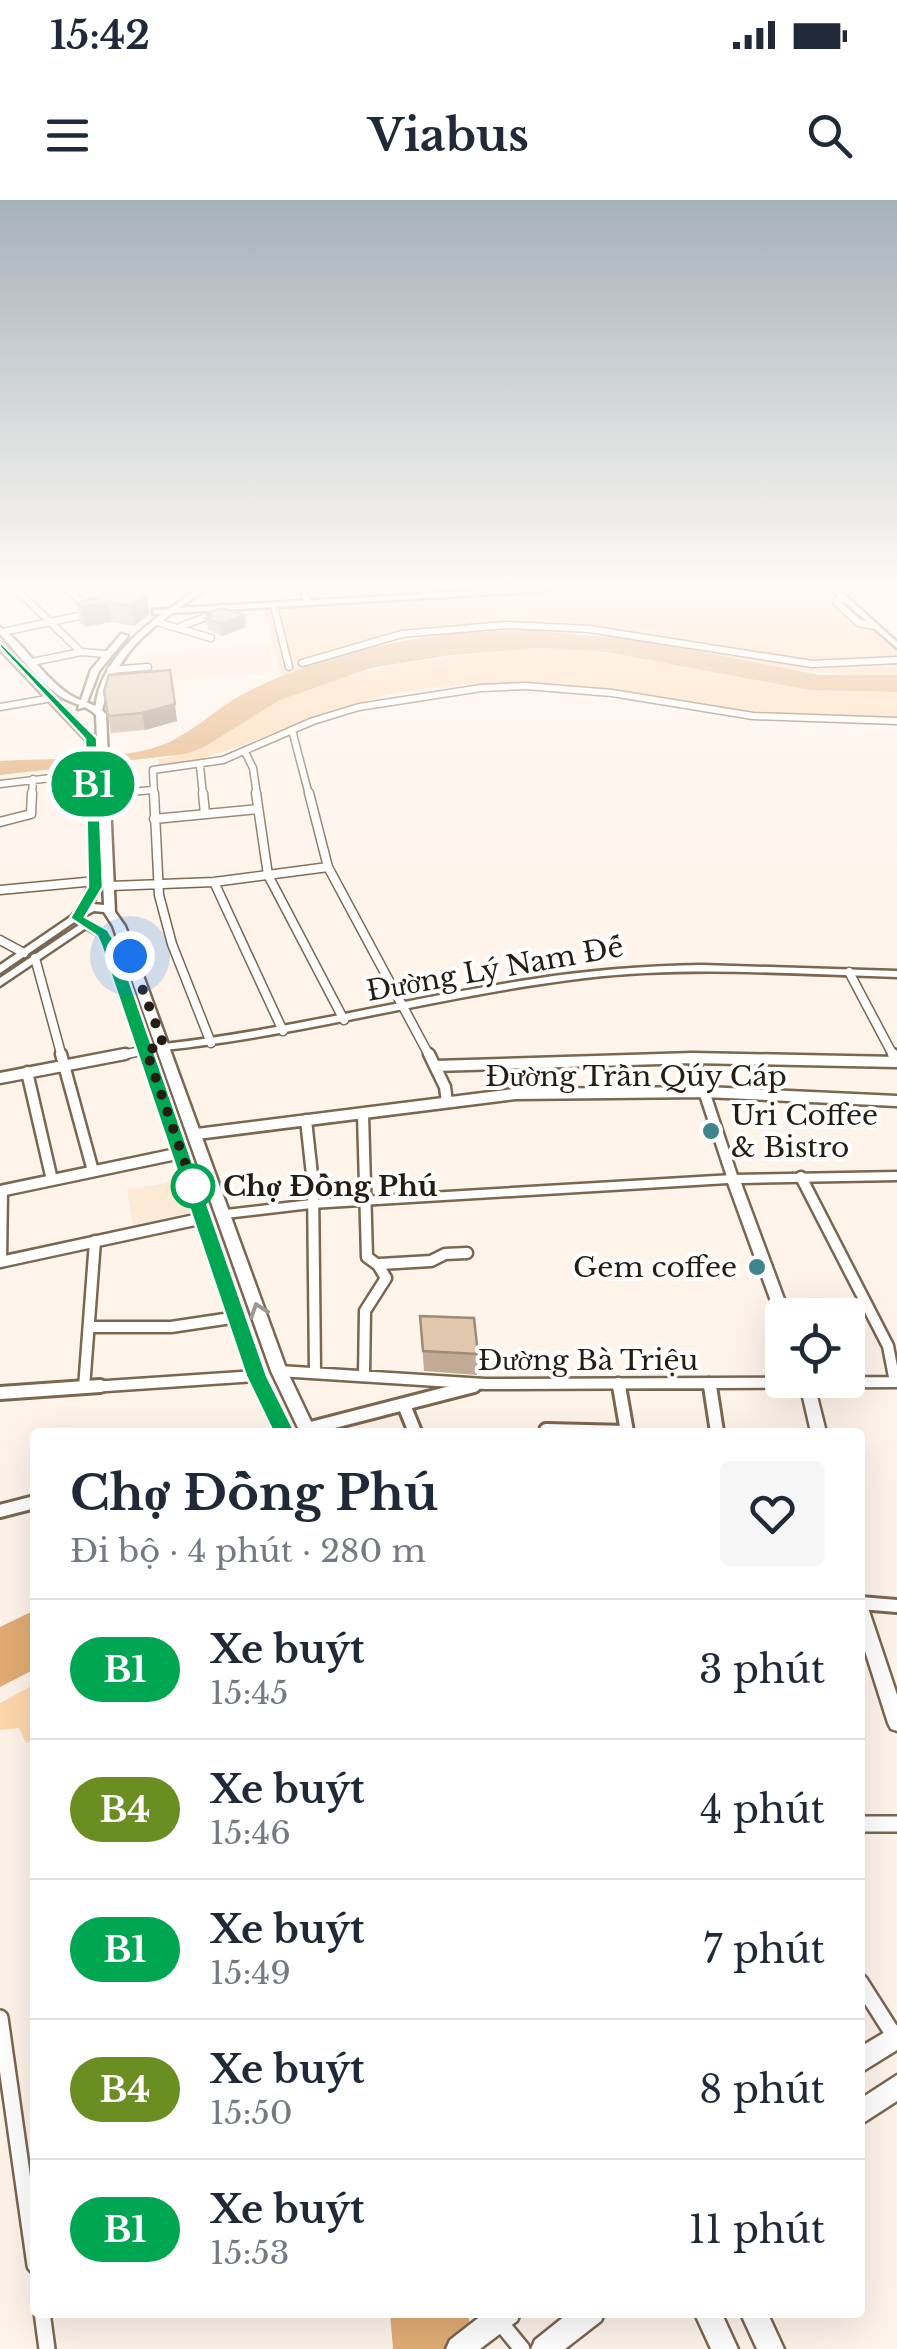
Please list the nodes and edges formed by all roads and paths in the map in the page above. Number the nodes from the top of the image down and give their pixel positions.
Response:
1 (43, 689) edge
2 (58, 689) edge
3 (85, 689) edge
4 (105, 689) edge
5 (485, 689) edge
6 (569, 689) edge
7 (52, 698) junction
8 (80, 707) junction
9 (0, 708) edge
10 (99, 714) junction
11 (74, 719) junction
12 (897, 721) edge
13 (292, 730) junction
14 (245, 752) junction
15 (98, 754) junction
16 (200, 766) junction
17 (97, 770) junction
18 (34, 779) junction
19 (0, 784) edge
20 (153, 790) junction
21 (107, 794) junction
22 (258, 809) junction
23 (205, 814) junction
24 (154, 819) junction
25 (0, 822) edge
26 (328, 867) junction
27 (268, 874) junction
28 (96, 881) junction
29 (214, 882) junction
30 (158, 884) junction
31 (111, 886) junction
32 (0, 890) edge
33 (111, 912) junction
34 (84, 918) junction
35 (0, 940) edge
36 (30, 956) junction
37 (0, 970) edge
38 (849, 972) junction
39 (897, 974) edge
40 (0, 983) edge
41 (406, 1008) junction
42 (344, 1020) junction
43 (283, 1031) junction
44 (210, 1043) junction
45 (164, 1046) junction
46 (146, 1050) junction
47 (693, 1058) junction
48 (897, 1062) edge
49 (66, 1064) junction
50 (435, 1066) junction
51 (27, 1072) junction
52 (0, 1077) edge
53 (705, 1092) junction
54 (897, 1101) edge
55 (447, 1102) junction
56 (362, 1114) junction
57 (306, 1120) junction
58 (196, 1134) junction
59 (181, 1153) junction
60 (93, 1171) junction
61 (897, 1176) edge
62 (801, 1178) junction
63 (734, 1179) junction
64 (52, 1180) junction
65 (1, 1191) edge
66 (365, 1200) junction
67 (311, 1204) junction
68 (226, 1214) junction
69 (204, 1218) junction
70 (95, 1242) junction
71 (468, 1253) dead end
72 (1, 1262) edge
73 (380, 1264) junction
74 (777, 1298) edge
75 (238, 1317) junction
76 (91, 1327) junction
77 (279, 1371) junction
78 (315, 1372) junction
79 (256, 1376) junction
80 (364, 1376) junction
81 (765, 1382) edge
82 (865, 1382) edge
83 (896, 1382) edge
84 (618, 1383) junction
85 (709, 1383) junction
86 (485, 1384) junction
87 (84, 1388) junction
88 (0, 1393) edge
89 (811, 1398) edge
90 (404, 1405) junction
91 (282, 1428) edge
92 (301, 1428) edge
93 (318, 1428) edge
94 (414, 1428) edge
95 (626, 1428) edge
96 (716, 1428) edge
97 (818, 1428) edge
98 (30, 1503) edge
99 (0, 1511) edge
100 (865, 1606) edge
101 (897, 1606) edge
102 (865, 1622) edge
103 (897, 1723) edge
104 (865, 1824) edge
105 (897, 1824) edge
106 (865, 1990) edge
107 (0, 2018) edge
108 (896, 2037) edge
109 (865, 2058) edge
110 (897, 2087) edge
111 (6, 2110) edge
112 (865, 2110) edge
113 (30, 2237) edge
114 (43, 2318) edge
115 (584, 2318) edge
116 (710, 2318) edge
117 (756, 2318) edge
118 (496, 2322) edge
119 (47, 2349) edge
120 (458, 2349) edge
121 (522, 2349) edge
122 (544, 2349) edge
123 (725, 2349) edge
124 (771, 2349) edge

1 - 7 main road
2 - 8 main road
3 - 8 street
4 - 10 street
5 - 13 street
6 - 12 street
7 - 9 street
7 - 11 main road
8 - 10 main road
8 - 11 main road
10 - 11 main road
10 - 15 main road
11 - 15 main road
13 - 14 street
13 - 26 street
14 - 16 street
14 - 22 street
15 - 17 main road
16 - 20 street
16 - 23 street
17 - 18 street
17 - 21 main road
17 - 28 main road
18 - 19 street
18 - 25 street
20 - 21 street
20 - 24 street
21 - 31 main road
22 - 23 street
22 - 27 street
23 - 24 street
24 - 30 street
26 - 27 street
26 - 41 street
27 - 29 street
27 - 42 street
28 - 32 street
28 - 34 main road
29 - 30 street
29 - 43 street
30 - 31 street
30 - 44 street
31 - 33 main road
33 - 34 main road
33 - 45 main road
34 - 36 street
34 - 46 main road
35 - 36 street
36 - 37 street
36 - 40 street
36 - 49 street
38 - 39 street, Đường Lý Nam Đế
38 - 41 street, Đường Lý Nam Đế
38 - 48 street
41 - 42 street, Đường Lý Nam Đế
41 - 50 street
42 - 43 street, Đường Lý Nam Đế
43 - 44 street, Đường Lý Nam Đế
44 - 45 street, Đường Lý Nam Đế
45 - 46 main road
45 - 58 main road
46 - 49 street
46 - 59 main road
47 - 48 street
47 - 50 street
47 - 53 street
49 - 51 street
49 - 60 street
50 - 55 street
51 - 52 street
51 - 64 street
53 - 54 street, Đường Trần Qúy Cáp
53 - 55 street, Đường Trần Qúy Cáp
53 - 63 street
55 - 56 street, Đường Trần Qúy Cáp
56 - 57 street, Đường Trần Qúy Cáp
56 - 66 street
57 - 58 street, Đường Trần Qúy Cáp
57 - 67 street
58 - 68 main road
59 - 60 street
59 - 69 main road
60 - 64 street
61 - 62 street
62 - 63 street
62 - 83 street
63 - 66 street
63 - 74 street
64 - 65 street
65 - 72 street
66 - 67 street
66 - 73 street
67 - 68 street
67 - 78 street
68 - 69 main road
77 -> 68 main road
69 - 70 street
69 - 75 main road
70 - 72 street
70 - 76 street
71 - 73 street
73 - 80 street
75 - 76 street
75 - 79 main road
76 - 87 street
77 - 78 street, Đường Bà Triệu
77 - 92 main road
78 - 80 street, Đường Bà Triệu
79 - 87 street
79 - 91 main road
80 - 86 street, Đường Bà Triệu
81 - 85 street, Đường Bà Triệu
82 - 83 street, Đường Bà Triệu
84 - 85 street, Đường Bà Triệu
84 - 86 street, Đường Bà Triệu
84 - 95 street
85 - 96 street
86 - 90 street
87 - 88 street
89 - 97 street
90 - 93 street
90 - 94 street
98 - 99 street
100 - 101 street
102 - 103 street
104 - 105 street
106 - 108 street
107 - 111 street
108 - 109 main road
110 - 112 main road
111 - 113 street
114 - 119 street
115 - 122 main road
116 - 123 main road
117 - 124 main road
118 - 120 main road
118 - 121 street

